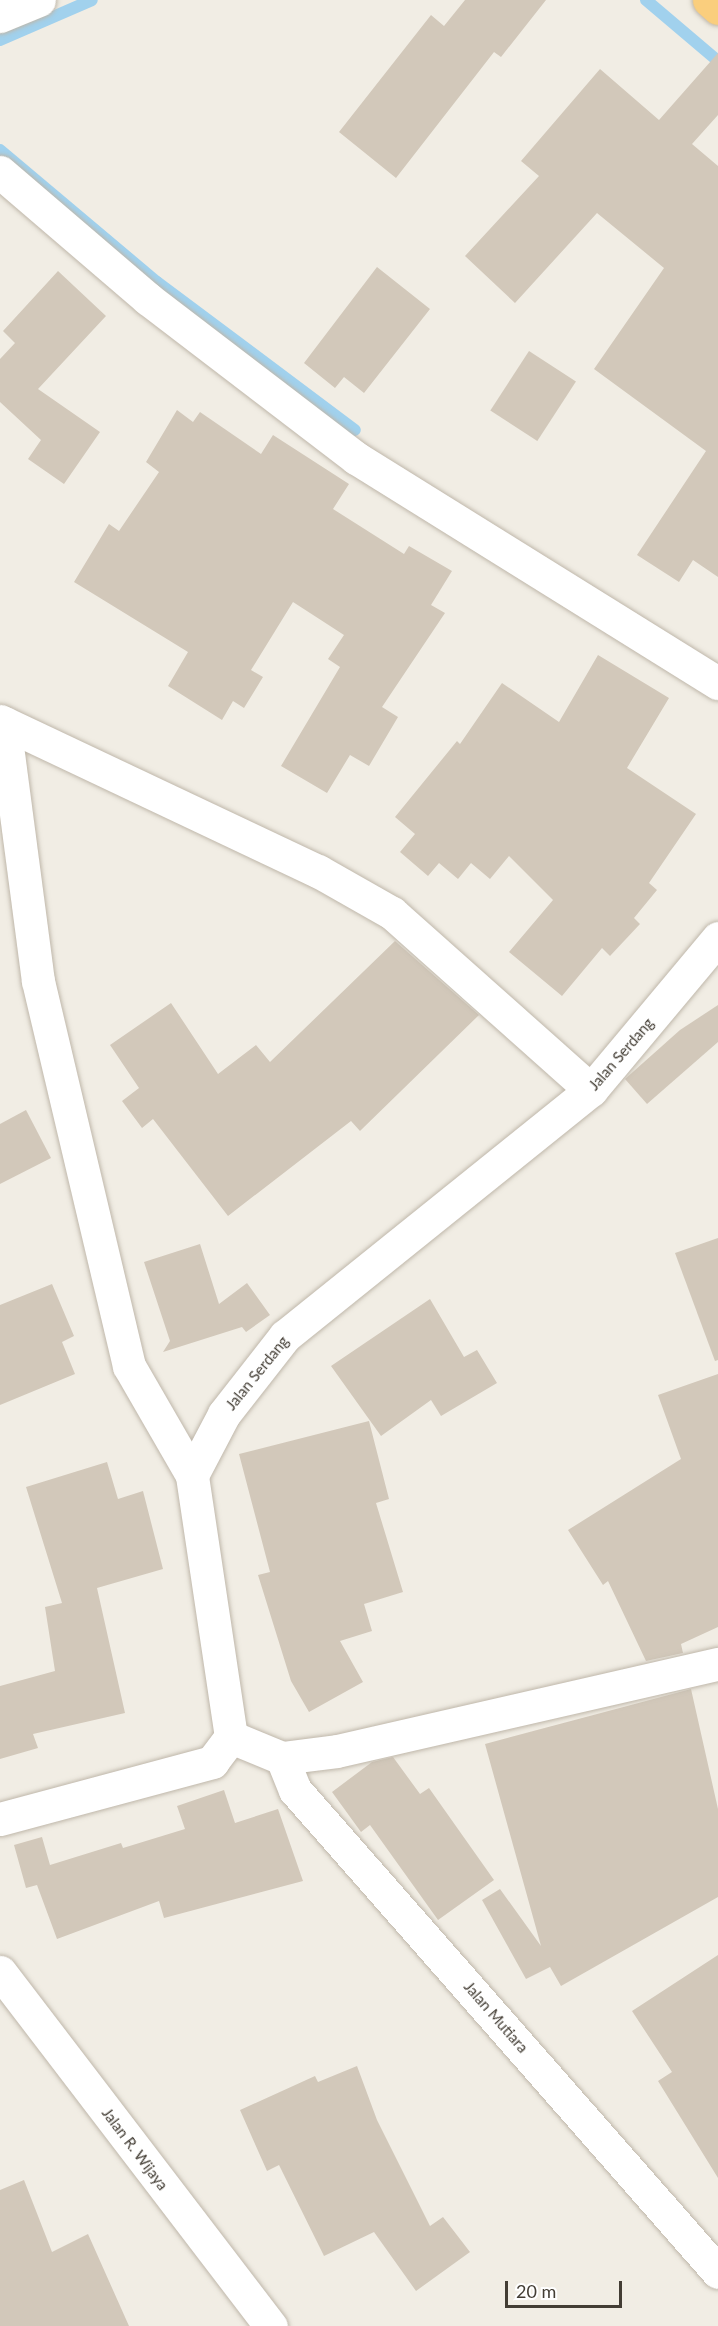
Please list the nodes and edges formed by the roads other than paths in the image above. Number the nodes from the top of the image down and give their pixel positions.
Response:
1 (39, 0) edge
2 (709, 0) edge
3 (718, 8) edge
4 (0, 16) edge
5 (0, 172) edge
6 (718, 683) edge
7 (2, 722) edge
8 (718, 938) edge
9 (591, 1090) junction
10 (192, 1475) junction
11 (718, 1664) edge
12 (231, 1737) junction
13 (282, 1758) junction
14 (0, 1819) edge
15 (0, 1972) edge
16 (714, 2261) edge
17 (271, 2326) edge

1 - 4 street
2 - 3 highway
5 - 6 street
7 - 9 street
7 - 10 street
8 - 9 street, Jalan Serdang
9 - 10 street, Jalan Serdang
10 - 12 street
11 - 13 street
12 - 13 street
12 - 14 street
13 - 16 street, Jalan Mutiara
15 - 17 street, Jalan R. Wijaya

